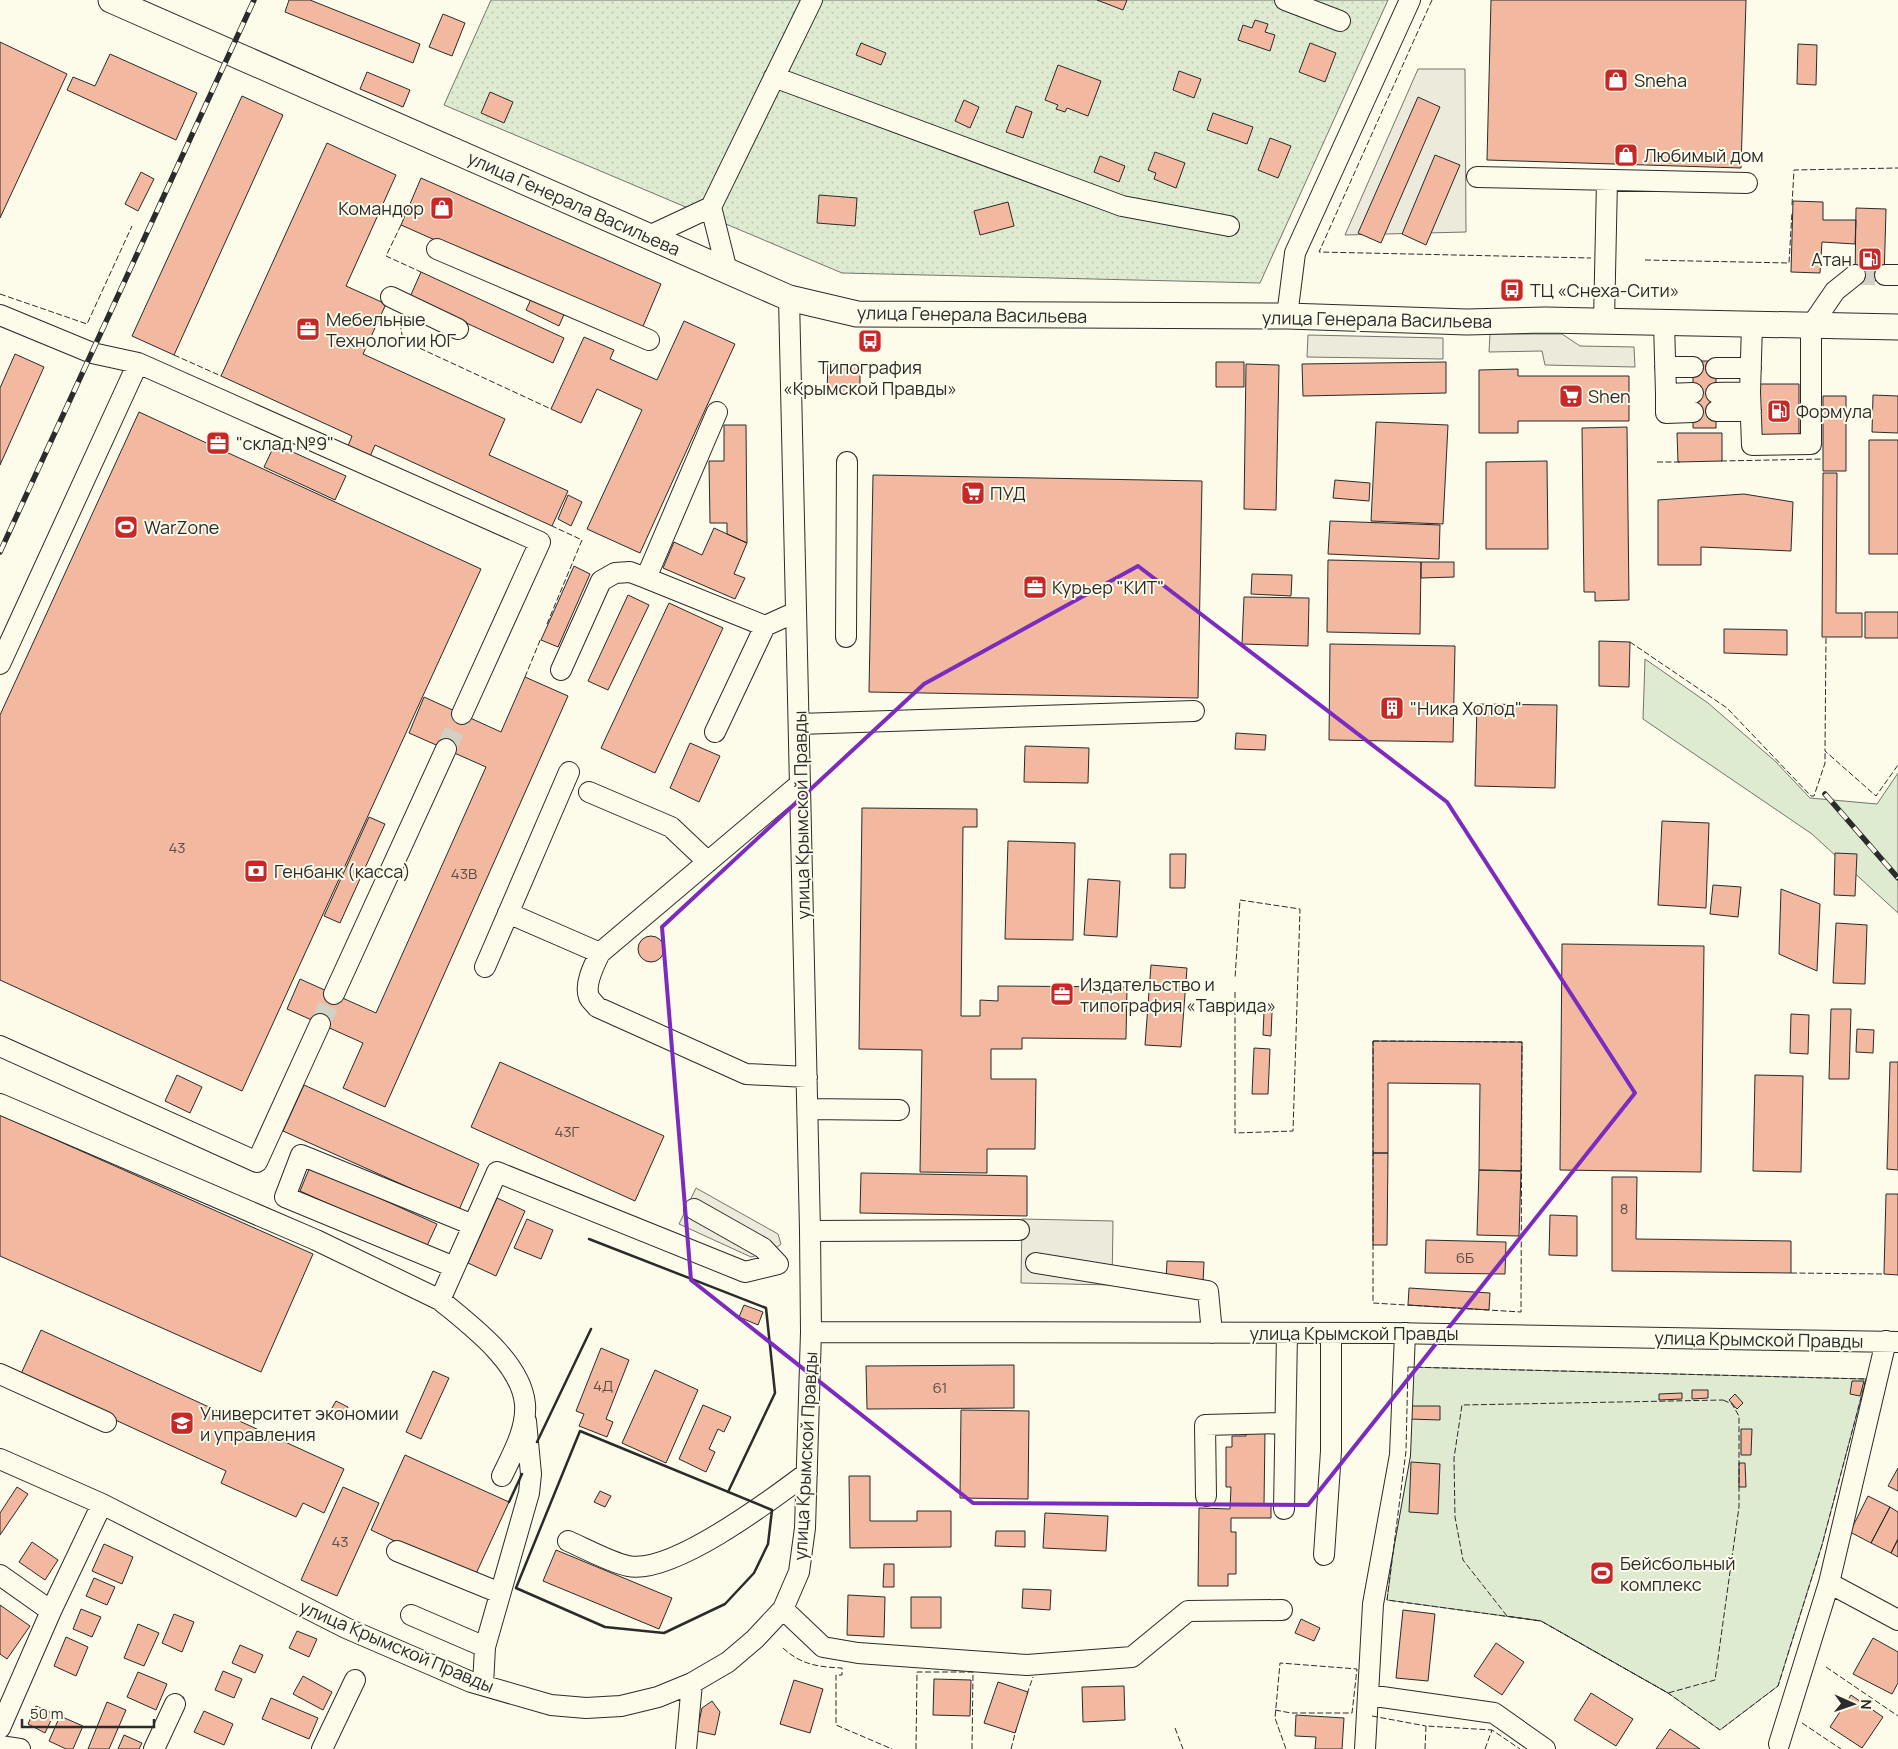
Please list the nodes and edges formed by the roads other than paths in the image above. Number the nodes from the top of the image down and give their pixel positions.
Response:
1 (111, 0) edge
2 (812, 0) edge
3 (1285, 0) edge
4 (1410, 0) edge
5 (1340, 21) dead end
6 (774, 77) junction
7 (1476, 177) dead end
8 (1606, 180) junction
9 (1747, 183) dead end
10 (711, 207) junction
11 (1229, 226) dead end
12 (648, 236) junction
13 (437, 249) dead end
14 (726, 267) dead end
15 (1855, 275) tunnel mouth
16 (391, 297) dead end
17 (789, 298) junction
18 (0, 315) edge
19 (1287, 316) junction
20 (1604, 322) junction
21 (1664, 324) junction
22 (1752, 325) junction
23 (1811, 326) junction
24 (1898, 327) edge
25 (458, 329) dead end
26 (649, 340) dead end
27 (138, 363) junction
28 (1665, 367) junction
29 (1693, 367) dead end
30 (1716, 368) dead end
31 (1751, 368) junction
32 (1716, 402) dead end
33 (1750, 402) junction
34 (1693, 403) dead end
35 (717, 412) dead end
36 (847, 462) dead end
37 (646, 578) junction
38 (796, 612) junction
39 (765, 626) junction
40 (846, 637) dead end
41 (0, 664) edge
42 (562, 670) dead end
43 (1194, 711) dead end
44 (462, 714) tunnel mouth
45 (799, 724) junction
46 (715, 732) dead end
47 (446, 749) tunnel mouth
48 (569, 772) dead end
49 (800, 784) junction
50 (589, 792) dead end
51 (708, 862) junction
52 (508, 913) junction
53 (600, 953) junction
54 (485, 967) dead end
55 (334, 994) tunnel mouth
56 (320, 1024) tunnel mouth
57 (0, 1046) edge
58 (807, 1076) junction
59 (0, 1104) edge
60 (808, 1109) junction
61 (899, 1110) dead end
62 (694, 1209) dead end
63 (473, 1225) junction
64 (1019, 1230) dead end
65 (810, 1231) junction
66 (1036, 1263) dead end
67 (778, 1264) junction
68 (454, 1268) junction
69 (811, 1271) junction
70 (440, 1300) junction
71 (811, 1332) junction
72 (1212, 1332) junction
73 (1287, 1333) junction
74 (1331, 1333) junction
75 (1405, 1333) junction
76 (1892, 1341) edge
77 (0, 1374) edge
78 (525, 1404) junction
79 (106, 1422) dead end
80 (1285, 1423) junction
81 (0, 1459) edge
82 (807, 1473) junction
83 (502, 1476) dead end
84 (1206, 1496) dead end
85 (102, 1504) junction
86 (1284, 1509) dead end
87 (568, 1541) dead end
88 (397, 1551) dead end
89 (1324, 1555) dead end
90 (0, 1576) edge
91 (1829, 1583) junction
92 (500, 1593) junction
93 (783, 1609) junction
94 (1282, 1610) dead end
95 (51, 1611) junction
96 (411, 1616) dead end
97 (1898, 1620) edge
98 (485, 1647) junction
99 (355, 1680) dead end
100 (692, 1683) junction
101 (483, 1685) junction
102 (1368, 1695) junction
103 (175, 1704) dead end
104 (0, 1728) edge
105 (1779, 1744) dead end
106 (683, 1745) edge
107 (0, 1746) edge
108 (20, 1749) edge
109 (154, 1749) edge
110 (322, 1749) edge
111 (1365, 1749) edge
112 (1545, 1749) edge

1 - 12 main road, улица Генерала Васильева
2 - 6 street
3 - 5 street
4 - 19 street
6 - 10 street
6 - 11 street
7 - 8 street
8 - 9 street
8 - 20 street
10 - 12 street
10 - 14 street
12 - 17 main road, улица Генерала Васильева
13 - 26 street
15 - 23 street
16 - 25 street
17 - 19 main road, улица Генерала Васильева
17 - 38 street, улица Крымской Правды
18 - 27 street
19 - 20 main road, улица Генерала Васильева
20 - 21 main road, улица Генерала Васильева
21 - 22 main road, улица Генерала Васильева
21 - 28 street
22 - 23 main road, улица Генерала Васильева
22 - 31 street
23 - 24 main road, улица Генерала Васильева
23 - 33 street
27 - 41 street
27 - 44 street
28 - 29 street
28 - 34 street
30 - 31 street
31 - 33 street
32 - 33 street
35 - 37 street
36 - 40 street
37 - 39 street
37 - 42 street
38 - 39 street
38 - 45 street, улица Крымской Правды
39 - 46 street
43 - 45 street
45 - 49 street, улица Крымской Правды
47 - 55 street
48 - 52 street
49 - 51 street
49 - 58 street, улица Крымской Правды
50 - 51 street
51 - 53 street
52 - 53 street
52 - 54 street
53 - 58 street
56 - 57 street
58 - 60 street, улица Крымской Правды
59 - 70 street
60 - 61 street
60 - 65 street, улица Крымской Правды
62 - 67 street
63 - 67 street
63 - 68 street
63 - 68 street
64 - 65 street
65 - 69 street, улица Крымской Правды
66 - 72 street
67 - 69 street
68 - 70 street
69 - 71 street, улица Крымской Правды
70 - 78 street
71 - 72 street, улица Крымской Правды
71 - 82 street, улица Крымской Правды
72 - 73 street, улица Крымской Правды
73 - 74 street, улица Крымской Правды
73 - 80 street
74 - 75 street, улица Крымской Правды
74 - 89 street
75 - 76 street, улица Крымской Правды
75 - 102 street
76 - 91 street
77 - 79 street
78 - 83 street
78 - 92 street
80 - 84 street
80 - 86 street
81 - 85 street, улица Крымской Правды
82 - 87 street
82 - 93 street, улица Крымской Правды
85 - 95 street
85 - 101 street, улица Крымской Правды
88 - 92 street
90 - 95 street
91 - 97 street
91 - 105 street
92 - 98 street
93 - 94 street
93 - 100 street, улица Крымской Правды
95 - 104 street
96 - 98 street
98 - 101 street
99 - 110 street
100 - 101 street, улица Крымской Правды
100 - 106 street
102 - 111 street
102 - 112 street
103 - 109 street
107 - 108 street

